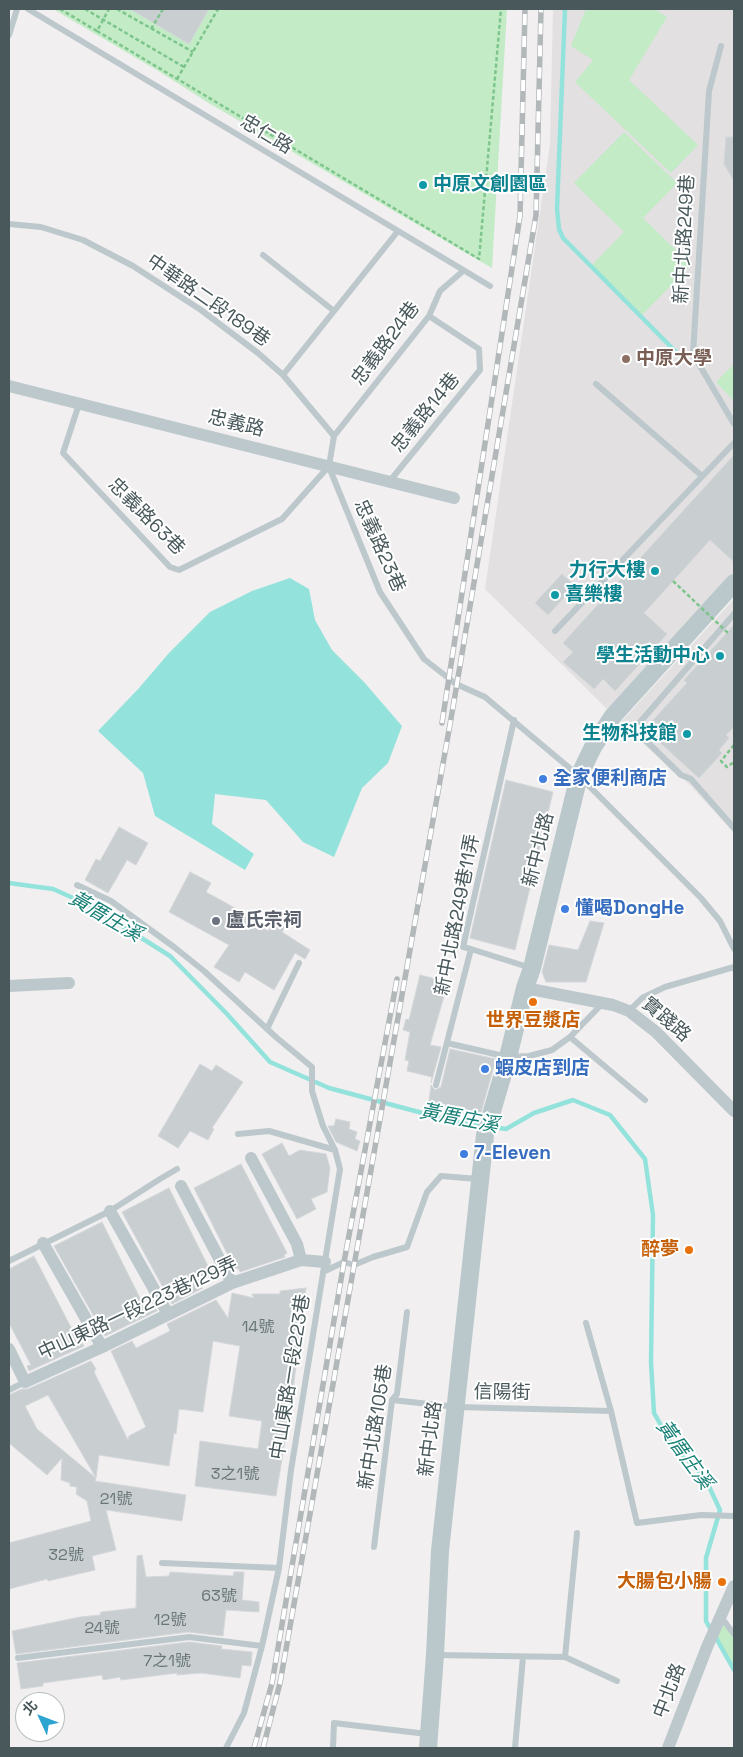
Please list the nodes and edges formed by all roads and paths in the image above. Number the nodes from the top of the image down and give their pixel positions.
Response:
1 (17, 9) edge
2 (28, 9) edge
3 (60, 9) edge
4 (85, 9) edge
5 (109, 9) edge
6 (117, 9) edge
7 (163, 9) edge
8 (218, 9) edge
9 (502, 9) edge
10 (102, 20) junction
11 (151, 29) junction
12 (97, 31) junction
13 (9, 35) edge
14 (721, 46) dead end
15 (193, 52) junction
16 (184, 67) junction
17 (177, 79) junction
18 (9, 224) edge
19 (398, 231) junction
20 (264, 255) dead end
21 (463, 271) junction
22 (490, 286) dead end
23 (334, 311) junction
24 (429, 316) junction
25 (283, 375) junction
26 (596, 384) dead end
27 (9, 386) edge
28 (79, 404) junction
29 (734, 424) edge
30 (334, 436) junction
31 (734, 443) edge
32 (329, 466) junction
33 (702, 476) junction
34 (390, 482) junction
35 (454, 498) dead end
36 (674, 581) dead end
37 (734, 583) edge
38 (734, 614) edge
39 (554, 631) dead end
40 (728, 632) dead end
41 (514, 720) junction
42 (734, 745) edge
43 (734, 762) edge
44 (579, 776) junction
45 (734, 828) edge
46 (77, 885) dead end
47 (734, 948) edge
48 (471, 949) junction
49 (299, 963) dead end
50 (734, 967) edge
51 (532, 968) junction
52 (69, 983) dead end
53 (9, 986) edge
54 (524, 988) junction
55 (603, 1003) junction
56 (629, 1011) junction
57 (267, 1029) junction
58 (570, 1037) junction
59 (447, 1043) junction
60 (508, 1058) junction
61 (436, 1085) dead end
62 (645, 1100) dead end
63 (734, 1111) edge
64 (238, 1134) dead end
65 (335, 1150) junction
66 (250, 1158) dead end
67 (178, 1169) dead end
68 (480, 1179) junction
69 (180, 1186) dead end
70 (110, 1211) junction
71 (43, 1243) junction
72 (301, 1260) junction
73 (9, 1261) edge
74 (324, 1267) junction
75 (232, 1282) junction
76 (407, 1312) dead end
77 (168, 1314) junction
78 (586, 1323) dead end
79 (102, 1347) junction
80 (9, 1349) edge
81 (25, 1382) junction
82 (9, 1390) edge
83 (392, 1400) junction
84 (457, 1407) junction
85 (611, 1411) junction
86 (734, 1516) edge
87 (577, 1533) dead end
88 (374, 1547) dead end
89 (162, 1563) dead end
90 (279, 1568) junction
91 (734, 1586) edge
92 (720, 1617) junction
93 (734, 1634) edge
94 (262, 1646) junction
95 (435, 1655) junction
96 (523, 1657) junction
97 (565, 1657) junction
98 (18, 1658) dead end
99 (617, 1681) dead end
100 (428, 1741) edge
101 (226, 1748) edge
102 (332, 1748) edge
103 (515, 1748) edge
104 (668, 1748) edge

1 - 13 lane
2 - 19 lane, 忠仁路
3 - 12 path
4 - 10 path
5 - 10 path
6 - 11 path
7 - 11 path
8 - 15 path
9 - 17 path
10 - 12 path
10 - 16 path
11 - 15 path
12 - 17 path
14 - 29 lane, 新中北路249巷
15 - 16 path
16 - 17 path
18 - 25 lane, 中華路二段189巷
19 - 21 lane, 忠仁路
19 - 23 lane
20 - 23 lane
21 - 22 lane, 忠仁路
21 - 24 lane, 忠義路24巷
23 - 25 lane
24 - 30 lane, 忠義路24巷
24 - 34 lane, 忠義路14巷
25 - 30 lane, 中華路二段189巷
26 - 33 lane
27 - 28 street, 忠義路
28 - 32 street, 忠義路
28 - 32 lane, 忠義路63巷
30 - 32 lane
31 - 33 lane
32 - 34 street, 忠義路
32 - 41 lane, 忠義路23巷
33 - 39 lane
34 - 35 street, 忠義路
36 - 40 path, bridge
37 - 44 street, 新中北路
38 - 45 lane
41 - 44 lane
41 - 48 lane, 新中北路249巷11弄
42 - 43 path
44 - 47 lane
44 - 51 street, 新中北路
46 - 57 lane, 中山東路一段223巷
48 - 51 lane
48 - 59 lane, 新中北路249巷11弄
49 - 57 lane
50 - 56 lane
51 - 54 street, 新中北路
52 - 53 street
54 - 55 street, 實踐路
54 - 60 street, 新中北路
55 - 56 street, 實踐路
55 - 58 lane
56 - 63 street, 實踐路
57 - 65 lane, 中山東路一段223巷
58 - 60 lane
58 - 62 lane
59 - 60 lane
59 - 61 lane, 新中北路249巷11弄
60 - 68 street, 新中北路
64 - 65 lane
65 - 74 lane, 中山東路一段223巷
66 - 72 street
67 - 70 lane
68 - 74 lane
68 - 84 street, 新中北路
69 - 75 street
70 - 71 lane
70 - 77 street
71 - 73 lane
71 - 79 street
72 - 74 street, 中山東路一段223巷129弄
72 - 75 street, 中山東路一段223巷129弄
74 - 90 lane, 中山東路一段223巷
75 - 77 street, 中山東路一段223巷129弄
76 - 83 lane, 新中北路105巷
77 - 79 street, 中山東路一段223巷129弄
78 - 85 lane
79 - 81 street, 中山東路一段223巷129弄
80 - 81 street
81 - 82 lane
83 - 84 lane, 信陽街
83 - 88 lane, 新中北路105巷
84 - 85 lane, 信陽街
84 - 95 street, 新中北路
85 - 86 lane
87 - 97 lane
89 - 90 lane
90 - 94 lane, 中山東路一段223巷
91 - 92 street
92 - 93 lane
92 - 104 street, 中北路
94 - 98 lane
94 - 101 lane, 中山東路一段223巷
95 - 96 lane
95 - 100 street, 新中北路
96 - 97 lane
96 - 103 lane
97 - 99 lane
100 - 102 lane

